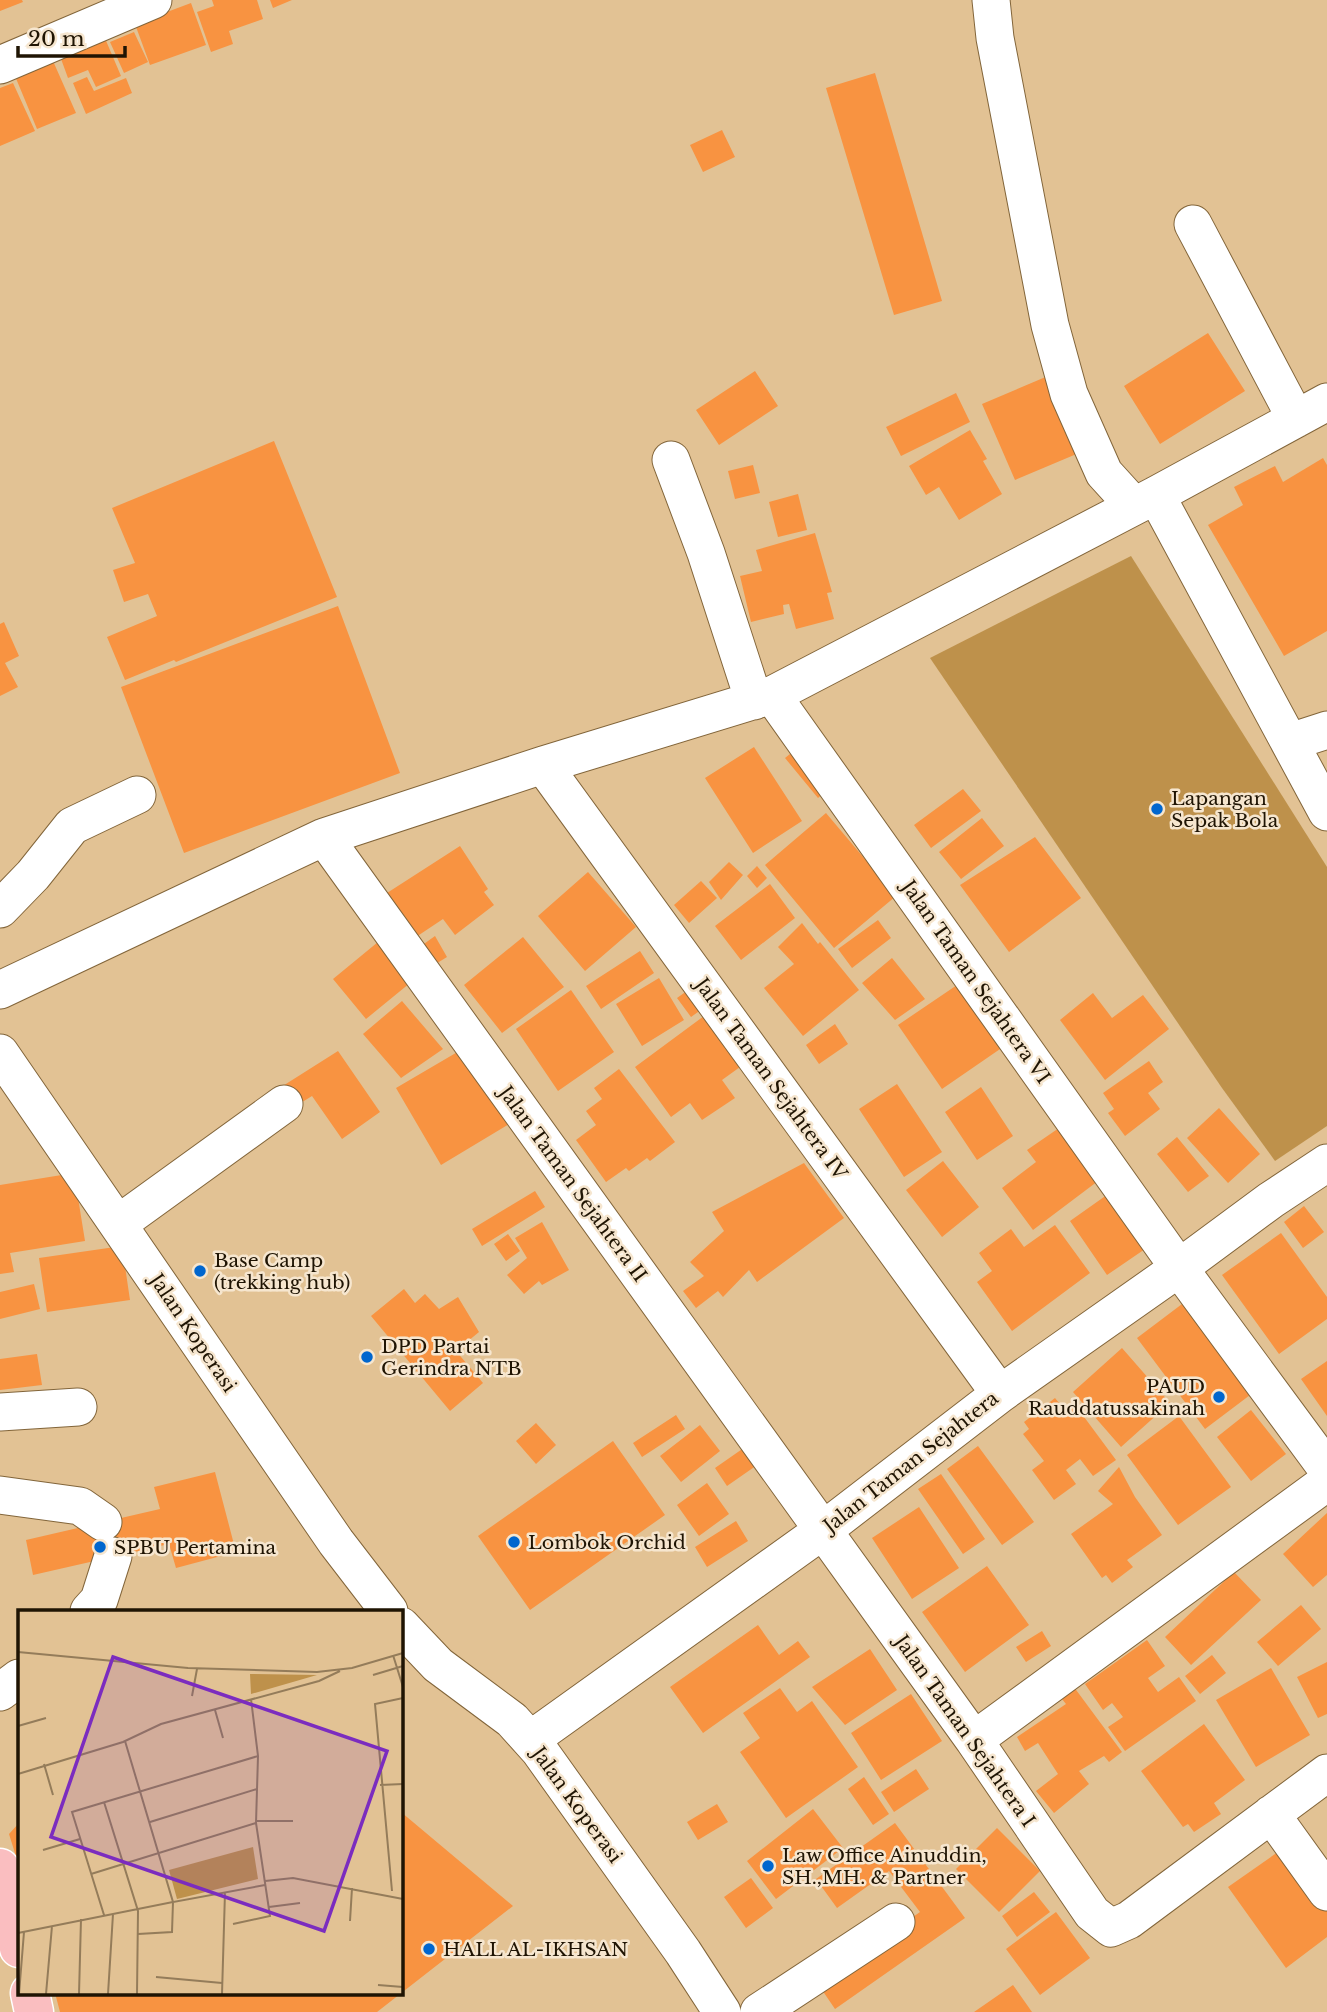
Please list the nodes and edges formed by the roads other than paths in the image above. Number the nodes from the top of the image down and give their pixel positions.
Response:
1 (153, 0) edge
2 (991, 0) edge
3 (0, 65) edge
4 (1194, 224) dead end
5 (1311, 411) edge
6 (671, 460) dead end
7 (1145, 501) junction
8 (763, 698) junction
9 (1327, 730) edge
10 (1290, 742) junction
11 (542, 765) junction
12 (137, 794) dead end
13 (1327, 812) edge
14 (324, 837) junction
15 (0, 909) edge
16 (0, 990) edge
17 (0, 1053) edge
18 (284, 1104) dead end
19 (1327, 1163) edge
20 (118, 1224) junction
21 (1179, 1268) junction
22 (1000, 1394) junction
23 (78, 1407) dead end
24 (0, 1412) edge
25 (1327, 1469) edge
26 (1327, 1482) edge
27 (0, 1495) edge
28 (103, 1522) dead end
29 (822, 1531) junction
30 (113, 1556) dead end
31 (90, 1610) edge
32 (388, 1610) edge
33 (402, 1627) edge
34 (18, 1679) edge
35 (0, 1692) edge
36 (530, 1740) junction
37 (974, 1740) junction
38 (1327, 1773) edge
39 (1271, 1814) junction
40 (0, 1868) edge
41 (1327, 1892) edge
42 (897, 1922) dead end
43 (18, 1941) edge
44 (30, 1994) edge
45 (34, 2012) edge
46 (722, 2012) edge
47 (759, 2012) edge

1 - 3 street
2 - 7 street
4 - 5 street
5 - 7 street
6 - 8 street, Jalan Taman Sejahtera VI
7 - 8 street
7 - 10 street
8 - 11 street
8 - 21 street, Jalan Taman Sejahtera VI
9 - 10 street
10 - 13 street
11 - 14 street
11 - 22 street, Jalan Taman Sejahtera IV
12 - 15 street
14 - 16 street
14 - 29 street, Jalan Taman Sejahtera II
17 - 20 street, Jalan Koperasi
18 - 20 street
19 - 21 street, Jalan Taman Sejahtera
20 - 32 street, Jalan Koperasi
21 - 22 street, Jalan Taman Sejahtera
21 - 25 street, Jalan Taman Sejahtera VI
22 - 29 street, Jalan Taman Sejahtera
23 - 24 street
26 - 37 street
27 - 28 street
29 - 36 street, Jalan Taman Sejahtera
29 - 37 street, Jalan Taman Sejahtera I
30 - 31 street
33 - 36 street, Jalan Koperasi
34 - 35 street
36 - 46 street, Jalan Koperasi
37 - 39 street, Jalan Taman Sejahtera I
38 - 39 street
39 - 41 street
40 - 43 highway
42 - 47 street
44 - 45 highway

